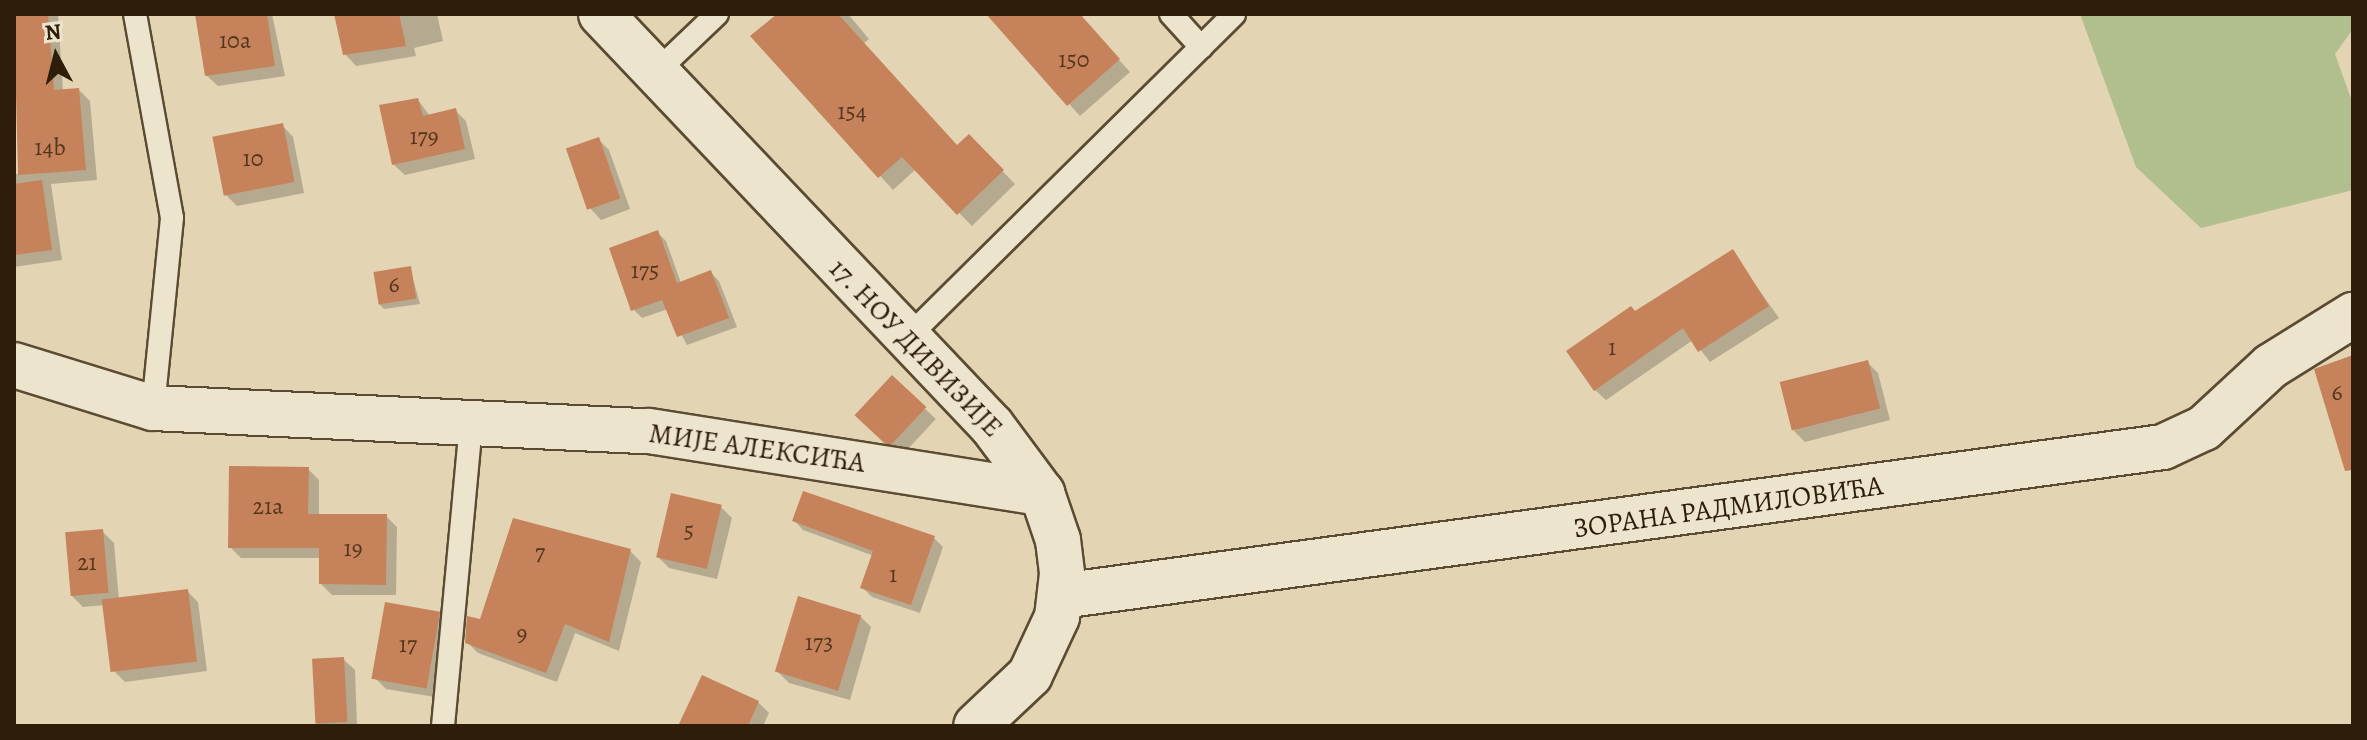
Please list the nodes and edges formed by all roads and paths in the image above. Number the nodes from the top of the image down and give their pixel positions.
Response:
1 (135, 14) edge
2 (601, 14) edge
3 (717, 14) edge
4 (1171, 14) edge
5 (1234, 14) edge
6 (1201, 47) junction
7 (654, 74) junction
8 (2353, 315) edge
9 (907, 338) junction
10 (14, 365) edge
11 (153, 408) junction
12 (471, 423) junction
13 (1042, 493) junction
14 (1061, 596) junction
15 (443, 726) edge
16 (976, 726) edge

1 - 11 lane
2 - 7 street, 17. НОУ ДИВИЗИЈЕ
3 - 7 lane
4 - 6 lane
5 - 6 lane
6 - 9 lane
7 - 9 street, 17. НОУ ДИВИЗИЈЕ
8 - 14 street, ЗОРАНА РАДМИЛОВИЋА
9 - 13 street, 17. НОУ ДИВИЗИЈЕ
10 - 11 street, МИЈЕ АЛЕКСИЋА
11 - 12 street, МИЈЕ АЛЕКСИЋА
12 - 13 street, МИЈЕ АЛЕКСИЋА
12 - 15 lane
13 - 14 street, 17. НОУ ДИВИЗИЈЕ
14 - 16 street, 17. НОУ ДИВИЗИЈЕ

